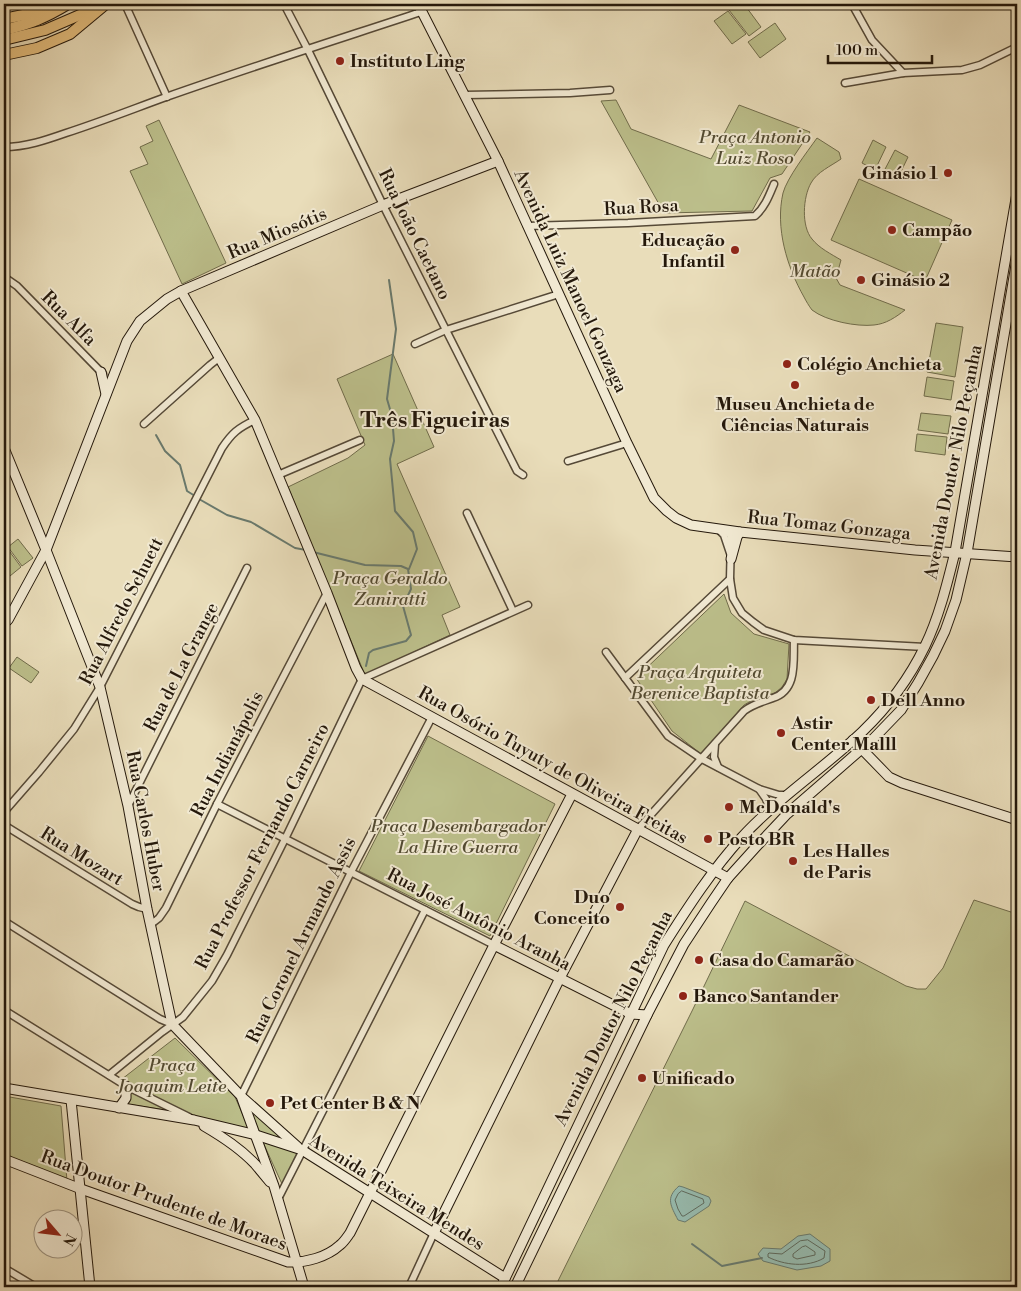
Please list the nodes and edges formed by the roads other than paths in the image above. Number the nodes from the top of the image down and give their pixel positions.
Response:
1 (66, 4) edge
2 (106, 4) edge
3 (125, 4) edge
4 (284, 4) edge
5 (852, 4) edge
6 (420, 8) edge
7 (4, 19) edge
8 (4, 30) edge
9 (4, 40) edge
10 (1017, 47) edge
11 (308, 50) junction
12 (4, 55) edge
13 (903, 73) junction
14 (845, 83) dead end
15 (610, 90) dead end
16 (465, 95) junction
17 (167, 97) junction
18 (4, 147) edge
19 (498, 161) junction
20 (774, 184) dead end
21 (1017, 193) edge
22 (383, 205) junction
23 (527, 226) junction
24 (1017, 258) edge
25 (1016, 275) edge
26 (4, 277) edge
27 (1001, 285) junction
28 (181, 292) junction
29 (559, 294) junction
30 (446, 330) junction
31 (415, 344) dead end
32 (219, 358) junction
33 (101, 372) junction
34 (111, 383) junction
35 (106, 395) junction
36 (255, 420) junction
37 (144, 424) dead end
38 (360, 440) dead end
39 (627, 443) junction
40 (4, 448) edge
41 (568, 461) dead end
42 (278, 475) junction
43 (523, 475) dead end
44 (467, 513) dead end
45 (718, 529) junction
46 (728, 530) junction
47 (740, 532) junction
48 (46, 550) junction
49 (955, 552) junction
50 (967, 553) junction
51 (1017, 557) edge
52 (731, 559) junction
53 (247, 568) dead end
54 (730, 580) junction
55 (327, 594) junction
56 (528, 605) dead end
57 (513, 611) junction
58 (5, 622) edge
59 (794, 640) junction
60 (925, 647) junction
61 (606, 652) dead end
62 (625, 678) junction
63 (362, 679) junction
64 (100, 687) junction
65 (432, 717) junction
66 (853, 740) junction
67 (716, 744) junction
68 (862, 749) junction
69 (702, 759) junction
70 (718, 767) junction
71 (759, 789) junction
72 (572, 794) junction
73 (789, 794) junction
74 (217, 804) junction
75 (128, 806) junction
76 (770, 810) junction
77 (4, 812) edge
78 (1017, 820) edge
79 (4, 825) edge
80 (638, 829) junction
81 (285, 839) junction
82 (715, 871) junction
83 (351, 872) junction
84 (728, 878) junction
85 (147, 909) junction
86 (425, 910) junction
87 (4, 921) edge
88 (150, 925) junction
89 (494, 945) junction
90 (560, 978) junction
91 (4, 1010) edge
92 (631, 1014) junction
93 (647, 1015) junction
94 (172, 1024) junction
95 (109, 1075) junction
96 (126, 1086) junction
97 (4, 1088) edge
98 (241, 1096) junction
99 (71, 1100) junction
100 (119, 1108) junction
101 (194, 1120) junction
102 (256, 1135) junction
103 (302, 1150) junction
104 (4, 1159) edge
105 (274, 1186) junction
106 (80, 1189) junction
107 (369, 1192) junction
108 (278, 1199) junction
109 (434, 1233) junction
110 (297, 1262) junction
111 (4, 1268) edge
112 (507, 1283) edge
113 (36, 1287) edge
114 (90, 1287) edge
115 (304, 1287) edge
116 (409, 1287) edge
117 (501, 1287) edge
118 (515, 1287) edge

1 - 7 main road
1 - 8 main road
2 - 9 main road
2 - 12 main road
3 - 17 street
4 - 11 street, Rua João Caetano
5 - 13 street
6 - 11 street
6 - 16 street, Avenida Luiz Manoel Gonzaga
10 - 13 street
11 - 17 street
11 - 22 street, Rua João Caetano
13 - 14 street
15 - 16 street
16 - 19 street, Avenida Luiz Manoel Gonzaga
17 - 18 street
19 - 22 street, Rua Miosótis
19 - 23 street, Avenida Luiz Manoel Gonzaga
20 - 23 street, Rua Rosa
21 - 27 street, Avenida Doutor Nilo Peçanha
22 - 28 street, Rua Miosótis
22 - 30 street, Rua João Caetano
23 - 29 street, Avenida Luiz Manoel Gonzaga
24 - 25 street, Avenida Doutor Nilo Peçanha
25 - 27 street
25 - 50 street, Avenida Doutor Nilo Peçanha
26 - 33 street, Rua Alfa
27 - 49 street, Avenida Doutor Nilo Peçanha
28 - 32 street
28 - 34 street, Rua Miosótis
29 - 30 street
29 - 39 street, Avenida Luiz Manoel Gonzaga
30 - 31 street
30 - 43 street, Rua João Caetano
32 - 36 street
32 - 37 street
33 - 34 street, Rua Alfa
33 - 35 street
34 - 35 street, Rua Miosótis
35 - 48 street, Rua Miosótis
36 - 42 street
36 - 64 street, Rua Alfredo Schuett
38 - 42 street
39 - 41 street
39 - 45 street, Avenida Luiz Manoel Gonzaga
40 - 48 street, Rua Carlos Huber
42 - 55 street
44 - 57 street
45 - 46 street, Avenida Luiz Manoel Gonzaga
45 - 52 street
46 - 47 street, Rua Tomaz Gonzaga
46 - 52 street
47 - 49 street, Rua Tomaz Gonzaga
47 - 52 street
48 - 58 street, Rua Miosótis
48 - 64 street, Rua Carlos Huber
49 - 50 street, Rua Tomaz Gonzaga
49 - 60 street, Avenida Doutor Nilo Peçanha
50 - 51 street, Rua Tomaz Gonzaga
50 - 68 street, Avenida Doutor Nilo Peçanha
52 - 54 street
53 - 75 street, Rua de La Grange
54 - 59 street
54 - 62 street
55 - 63 street
55 - 74 street, Rua Indianápolis
56 - 57 street
57 - 63 street
59 - 60 street
59 - 67 street
60 - 66 street, Avenida Doutor Nilo Peçanha
61 - 62 street
62 - 69 street
63 - 65 street, Rua Osório Tuyuty de Oliveira Freitas
63 - 81 street, Rua Professor Fernando Carneiro
64 - 75 street, Rua Carlos Huber
64 - 77 street, Rua Alfredo Schuett
65 - 72 street, Rua Osório Tuyuty de Oliveira Freitas
65 - 83 street, Rua Coronel Armando Assis
66 - 68 street
66 - 73 street, Avenida Doutor Nilo Peçanha
67 - 69 street
67 - 70 street
68 - 78 street
68 - 84 street, Avenida Doutor Nilo Peçanha
69 - 70 street
69 - 80 street
70 - 71 street
71 - 73 street
71 - 76 street
72 - 80 street, Rua Osório Tuyuty de Oliveira Freitas
72 - 89 street, Rua Doutor Prudente de Moraes
73 - 76 street, Avenida Doutor Nilo Peçanha
74 - 81 street, Rua José Antônio Aranha
74 - 88 street, Rua Indianápolis
75 - 85 street, Rua Carlos Huber
76 - 82 street, Avenida Doutor Nilo Peçanha
79 - 85 street, Rua Mozart
80 - 82 street, Rua Osório Tuyuty de Oliveira Freitas
80 - 90 street
81 - 83 street, Rua José Antônio Aranha
81 - 94 street, Rua Professor Fernando Carneiro
82 - 84 street, Rua Osório Tuyuty de Oliveira Freitas
82 - 92 street, Avenida Doutor Nilo Peçanha
83 - 86 street, Rua José Antônio Aranha
83 - 98 street, Rua Coronel Armando Assis
84 - 93 street, Avenida Doutor Nilo Peçanha
85 - 88 street, Rua Carlos Huber
86 - 89 street, Rua José Antônio Aranha
86 - 103 street
87 - 94 street
88 - 94 street, Rua Carlos Huber
89 - 90 street, Rua José Antônio Aranha
89 - 107 street, Rua Doutor Prudente de Moraes
90 - 92 street, Rua José Antônio Aranha
90 - 109 street
91 - 95 street
92 - 93 street, Rua José Antônio Aranha
92 - 112 street, Avenida Doutor Nilo Peçanha
93 - 118 street, Avenida Doutor Nilo Peçanha
94 - 95 street, Rua Professor Fernando Carneiro
94 - 98 street
95 - 96 street
96 - 100 street
96 - 101 street
97 - 99 street, Avenida Teixeira Mendes
98 - 102 street
98 - 103 street
99 - 100 street, Avenida Teixeira Mendes
99 - 106 street
100 - 101 street, Avenida Teixeira Mendes
101 - 102 street, Avenida Teixeira Mendes
101 - 105 street
102 - 103 street, Avenida Teixeira Mendes
102 - 105 street
103 - 107 street, Avenida Teixeira Mendes
103 - 108 street
104 - 106 street, Rua Doutor Prudente de Moraes
105 - 108 street
106 - 110 street, Rua Doutor Prudente de Moraes
106 - 114 street
107 - 109 street, Avenida Teixeira Mendes
107 - 110 street, Rua Doutor Prudente de Moraes
108 - 110 street
109 - 112 street, Avenida Teixeira Mendes
109 - 116 street
110 - 115 street
111 - 113 street
112 - 117 street, Avenida Doutor Nilo Peçanha

